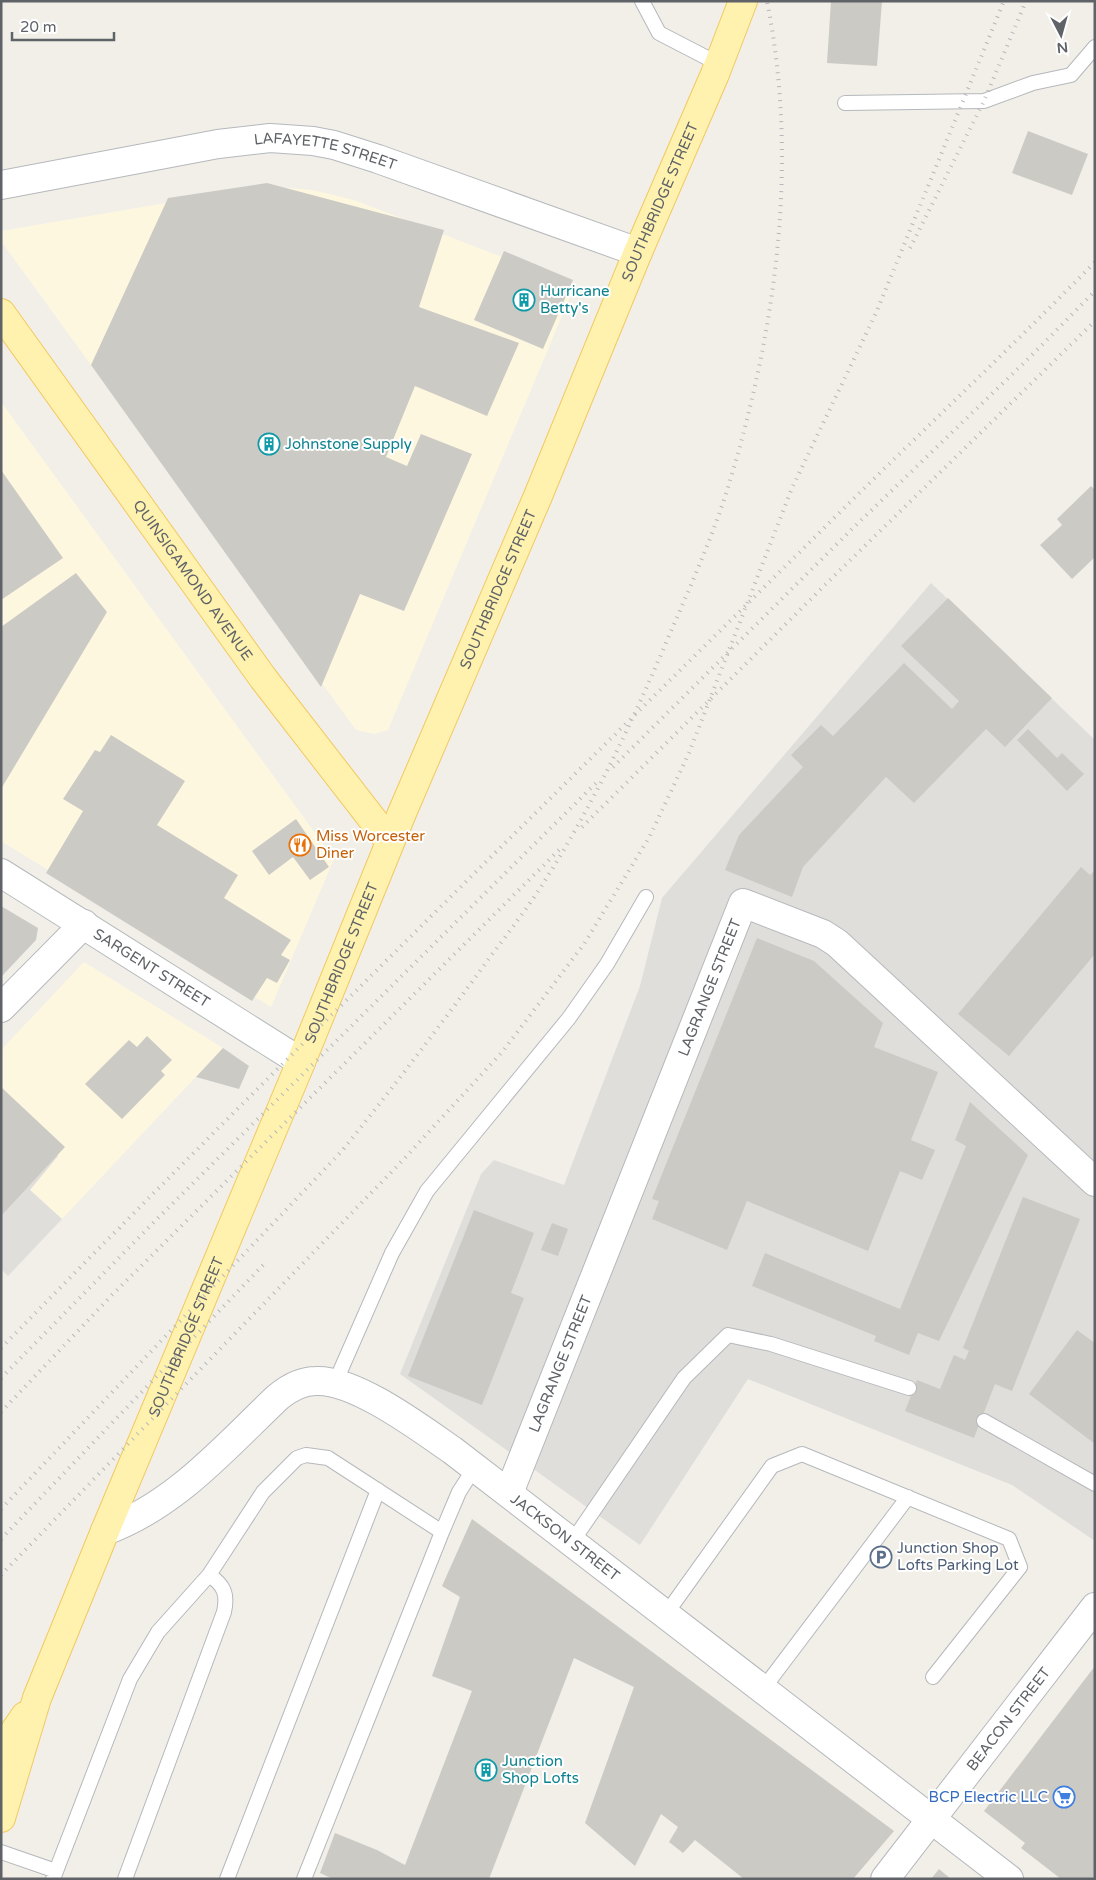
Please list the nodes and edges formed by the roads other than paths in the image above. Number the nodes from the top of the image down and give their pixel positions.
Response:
1 (642, 1) edge
2 (743, 1) edge
3 (1095, 47) edge
4 (719, 64) junction
5 (845, 102) dead end
6 (1, 185) edge
7 (638, 252) junction
8 (1, 313) edge
9 (390, 842) junction
10 (1, 873) edge
11 (646, 896) dead end
12 (84, 924) junction
13 (1, 1008) edge
14 (301, 1062) junction
15 (1095, 1182) edge
16 (335, 1383) junction
17 (909, 1388) dead end
18 (984, 1421) dead end
19 (475, 1467) junction
20 (1095, 1484) edge
21 (378, 1490) junction
22 (509, 1493) junction
23 (908, 1497) junction
24 (105, 1531) junction
25 (442, 1532) junction
26 (572, 1542) junction
27 (209, 1575) junction
28 (1095, 1607) edge
29 (666, 1614) junction
30 (934, 1677) dead end
31 (763, 1689) junction
32 (38, 1698) junction
33 (1, 1751) edge
34 (1, 1818) edge
35 (932, 1819) junction
36 (1, 1852) edge
37 (55, 1875) edge
38 (125, 1879) edge
39 (227, 1879) edge
40 (304, 1879) edge
41 (885, 1879) edge
42 (1009, 1879) edge

1 - 4 lane
2 - 4 main road, SOUTHBRIDGE STREET
3 - 5 lane
4 - 7 main road, SOUTHBRIDGE STREET
6 - 7 street, LAFAYETTE STREET
7 - 9 main road, SOUTHBRIDGE STREET
8 - 9 main road, QUINSIGAMOND AVENUE
9 - 14 main road, SOUTHBRIDGE STREET
10 - 12 street, SARGENT STREET
11 - 16 lane
12 - 13 street
12 - 14 street, SARGENT STREET
14 - 24 main road, SOUTHBRIDGE STREET
15 - 22 street, LAGRANGE STREET
16 - 19 street, JACKSON STREET
16 - 24 street, JACKSON STREET
17 - 26 lane
18 - 20 lane
19 - 22 street, JACKSON STREET
19 - 25 lane
21 - 25 lane
21 - 27 lane
21 - 39 lane
22 - 26 street, JACKSON STREET
23 - 29 lane
23 - 30 lane
23 - 31 lane
24 - 32 main road, SOUTHBRIDGE STREET
25 - 40 lane
26 - 29 street, JACKSON STREET
27 - 37 lane
27 - 38 lane
28 - 35 street, BEACON STREET
29 - 31 street, JACKSON STREET
31 - 35 street, JACKSON STREET
32 - 33 main road
32 - 34 main road, SOUTHBRIDGE STREET
35 - 41 street, BEACON STREET
35 - 42 street, JACKSON STREET
36 - 37 lane

